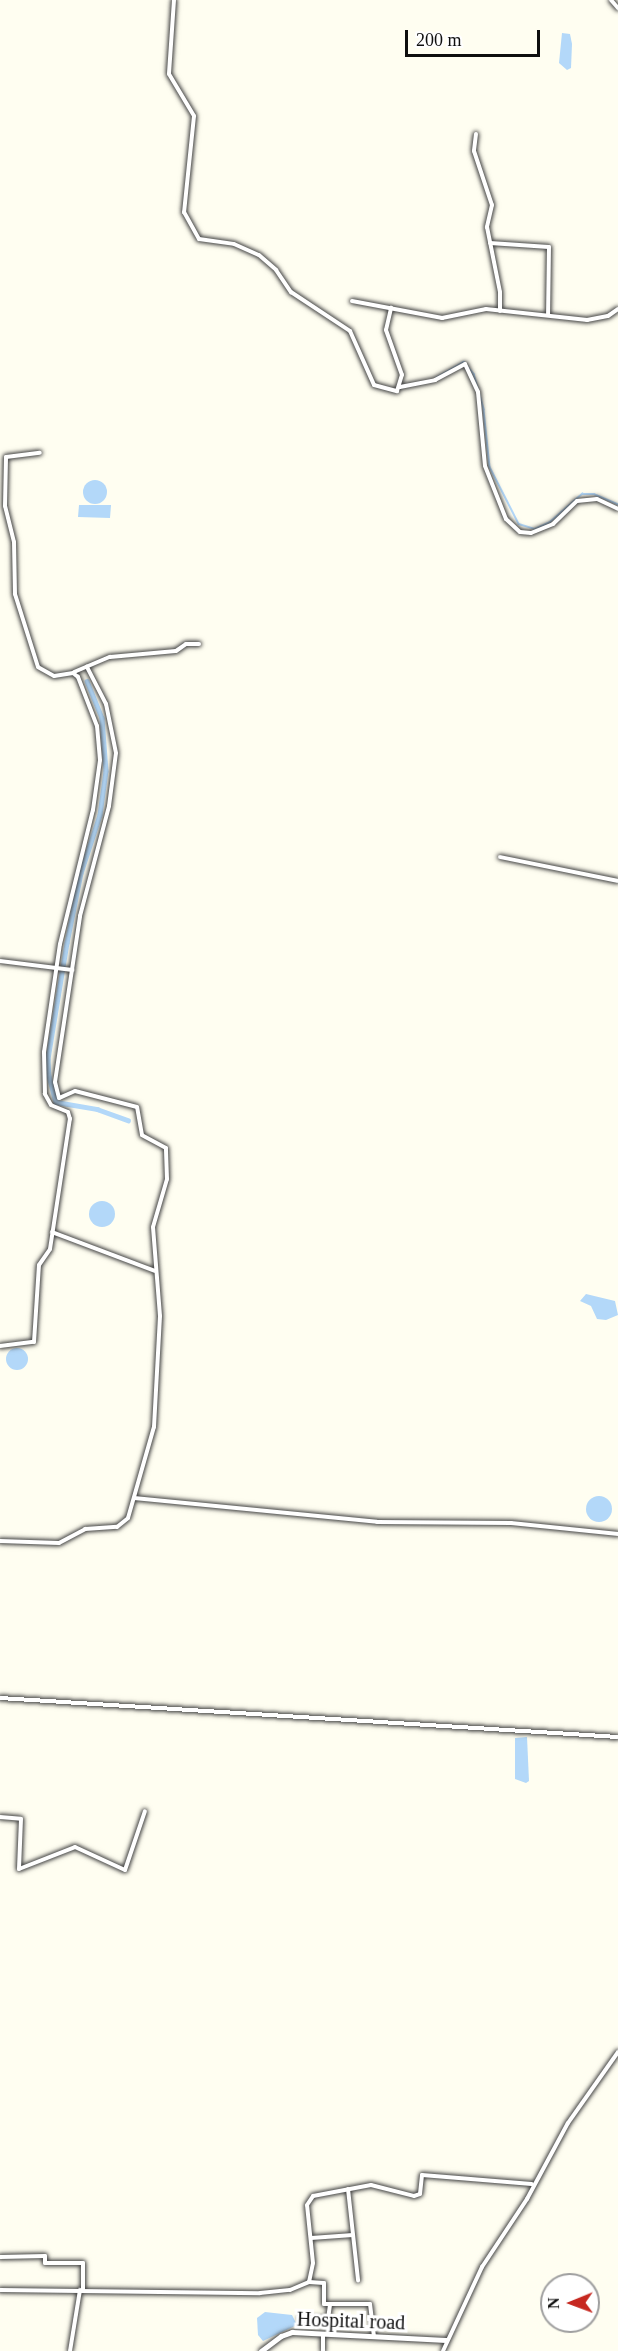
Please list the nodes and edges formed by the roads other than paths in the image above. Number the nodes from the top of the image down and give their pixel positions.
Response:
1 (174, 0) edge
2 (611, 0) edge
3 (618, 8) edge
4 (477, 134) dead end
5 (490, 243) junction
6 (352, 301) dead end
7 (391, 308) junction
8 (618, 309) edge
9 (500, 311) junction
10 (548, 315) junction
11 (400, 387) junction
12 (40, 453) dead end
13 (618, 509) edge
14 (199, 644) dead end
15 (87, 667) junction
16 (73, 673) junction
17 (500, 857) dead end
18 (618, 881) edge
19 (0, 961) edge
20 (56, 969) junction
21 (72, 970) junction
22 (52, 1232) junction
23 (155, 1271) junction
24 (0, 1346) edge
25 (134, 1498) junction
26 (618, 1534) edge
27 (0, 1541) edge
28 (0, 1698) edge
29 (618, 1737) edge
30 (145, 1811) dead end
31 (0, 1817) edge
32 (618, 2052) edge
33 (532, 2184) junction
34 (348, 2188) junction
35 (353, 2235) junction
36 (311, 2238) junction
37 (0, 2257) edge
38 (358, 2280) dead end
39 (309, 2282) junction
40 (82, 2289) junction
41 (0, 2290) edge
42 (330, 2304) junction
43 (300, 2319) dead end
44 (323, 2333) junction
45 (374, 2335) junction
46 (446, 2340) junction
47 (70, 2351) edge
48 (261, 2351) edge
49 (323, 2351) edge
50 (442, 2351) edge

1 - 11 street
2 - 3 street
4 - 5 street
5 - 9 street
5 - 10 street
6 - 7 street
7 - 9 street
7 - 11 street
8 - 10 street
9 - 10 street
11 - 13 street
12 - 16 street
14 - 15 street
15 - 16 street
15 - 21 street
16 - 20 street
17 - 18 street
19 - 20 street
20 - 21 street
20 - 22 street
21 - 23 street
22 - 23 street
22 - 24 street
23 - 25 street
25 - 26 street
25 - 27 street
28 - 29 street
30 - 31 street
32 - 33 street
33 - 34 street
33 - 46 street
34 - 35 street
34 - 36 street
35 - 36 street
35 - 38 street
36 - 39 street
37 - 40 street
39 - 40 street
39 - 42 street
40 - 41 street
40 - 47 street
42 - 43 street
42 - 45 street
44 - 45 street, Hospital road
44 - 48 street, Hospital road
44 - 49 street
45 - 46 street, Hospital road
46 - 50 street

